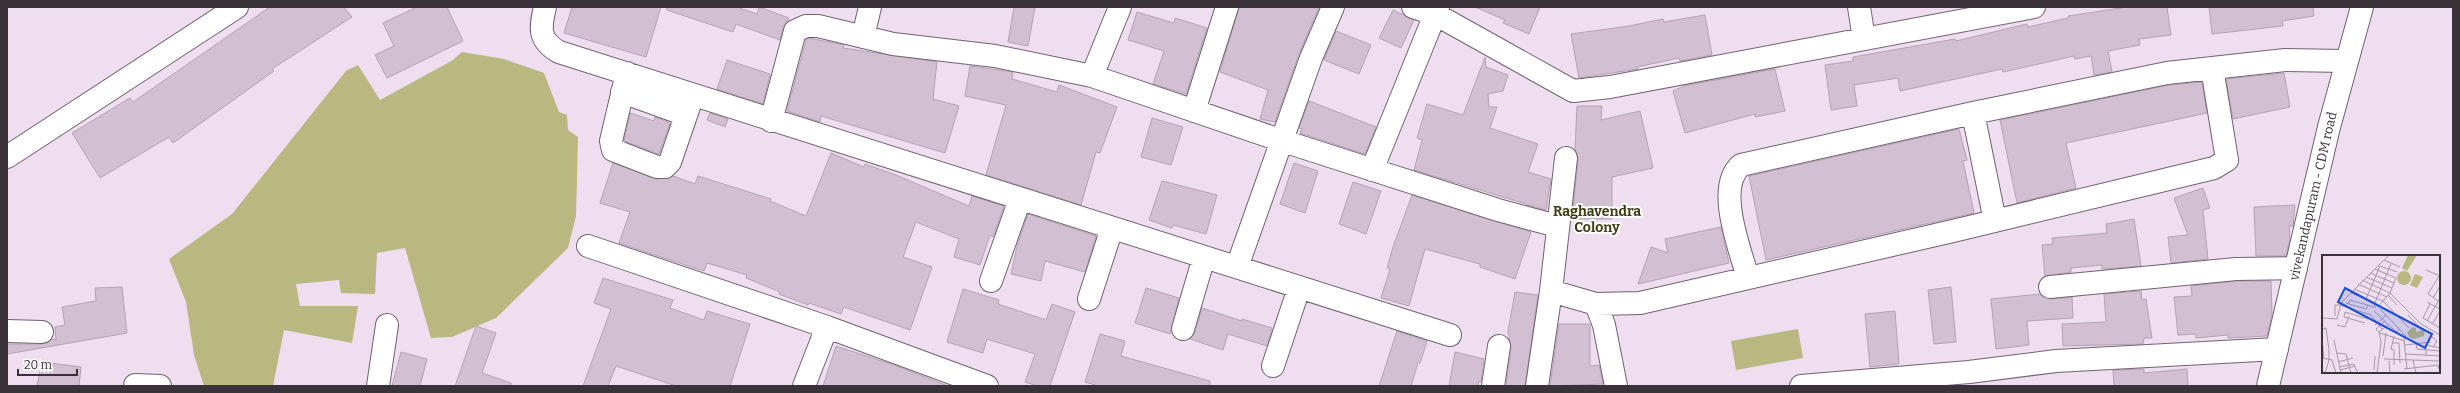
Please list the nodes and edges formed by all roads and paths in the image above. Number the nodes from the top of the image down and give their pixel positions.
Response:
1 (237, 7) edge
2 (545, 7) edge
3 (870, 7) edge
4 (1120, 7) edge
5 (1227, 7) edge
6 (1333, 7) edge
7 (1413, 7) edge
8 (1859, 7) edge
9 (2034, 7) edge
10 (2362, 7) edge
11 (1437, 10) edge
12 (863, 37) junction
13 (1864, 39) junction
14 (2345, 61) junction
15 (2212, 68) junction
16 (1092, 76) junction
17 (625, 82) junction
18 (690, 105) junction
19 (1194, 111) junction
20 (1973, 113) junction
21 (771, 121) junction
22 (1283, 141) junction
23 (7, 157) edge
24 (1566, 158) dead end
25 (1372, 170) junction
26 (1020, 199) junction
27 (1995, 221) junction
28 (1557, 226) junction
29 (1112, 228) junction
30 (588, 246) dead end
31 (1204, 257) junction
32 (1237, 268) junction
33 (2296, 268) junction
34 (1748, 278) junction
35 (991, 281) dead end
36 (2050, 287) dead end
37 (1299, 288) junction
38 (1551, 292) junction
39 (1089, 299) dead end
40 (1596, 304) junction
41 (387, 324) dead end
42 (827, 327) junction
43 (1183, 329) dead end
44 (7, 331) edge
45 (42, 332) dead end
46 (1450, 335) dead end
47 (1499, 346) dead end
48 (2277, 349) junction
49 (1273, 366) dead end
50 (136, 384) dead end
51 (1861, 384) edge
52 (160, 386) edge
53 (378, 386) edge
54 (804, 386) edge
55 (987, 386) edge
56 (1493, 386) edge
57 (1536, 386) edge
58 (1616, 386) edge
59 (1801, 386) edge
60 (2268, 386) edge

1 - 23 street
2 - 17 street
3 - 12 street
4 - 16 street
5 - 19 street
6 - 22 street
7 - 11 street
8 - 13 street
9 - 13 street
10 - 14 street, vivekandapuram - CDM road
11 - 13 street
11 - 25 street
12 - 16 street
12 - 21 street
14 - 15 street
14 - 33 street, vivekandapuram - CDM road
15 - 20 street
15 - 27 street
16 - 19 street
17 - 18 street
17 - 18 street
18 - 21 street
19 - 22 street
20 - 27 street
20 - 34 street
21 - 26 street
22 - 25 street
22 - 32 street
24 - 28 street
25 - 28 street
26 - 29 street
26 - 35 street
27 - 34 street
28 - 38 street
29 - 31 street
29 - 39 street
30 - 42 street
31 - 32 street
31 - 43 street
32 - 37 street
33 - 36 street
33 - 48 street, vivekandapuram - CDM road
34 - 40 street
37 - 46 street
37 - 49 street
38 - 40 street
38 - 57 street
40 - 58 street
41 - 53 street
42 - 54 street
42 - 55 street
44 - 45 street
47 - 56 street
48 - 51 street
48 - 60 street, vivekandapuram - CDM road
50 - 52 street
51 - 59 street

